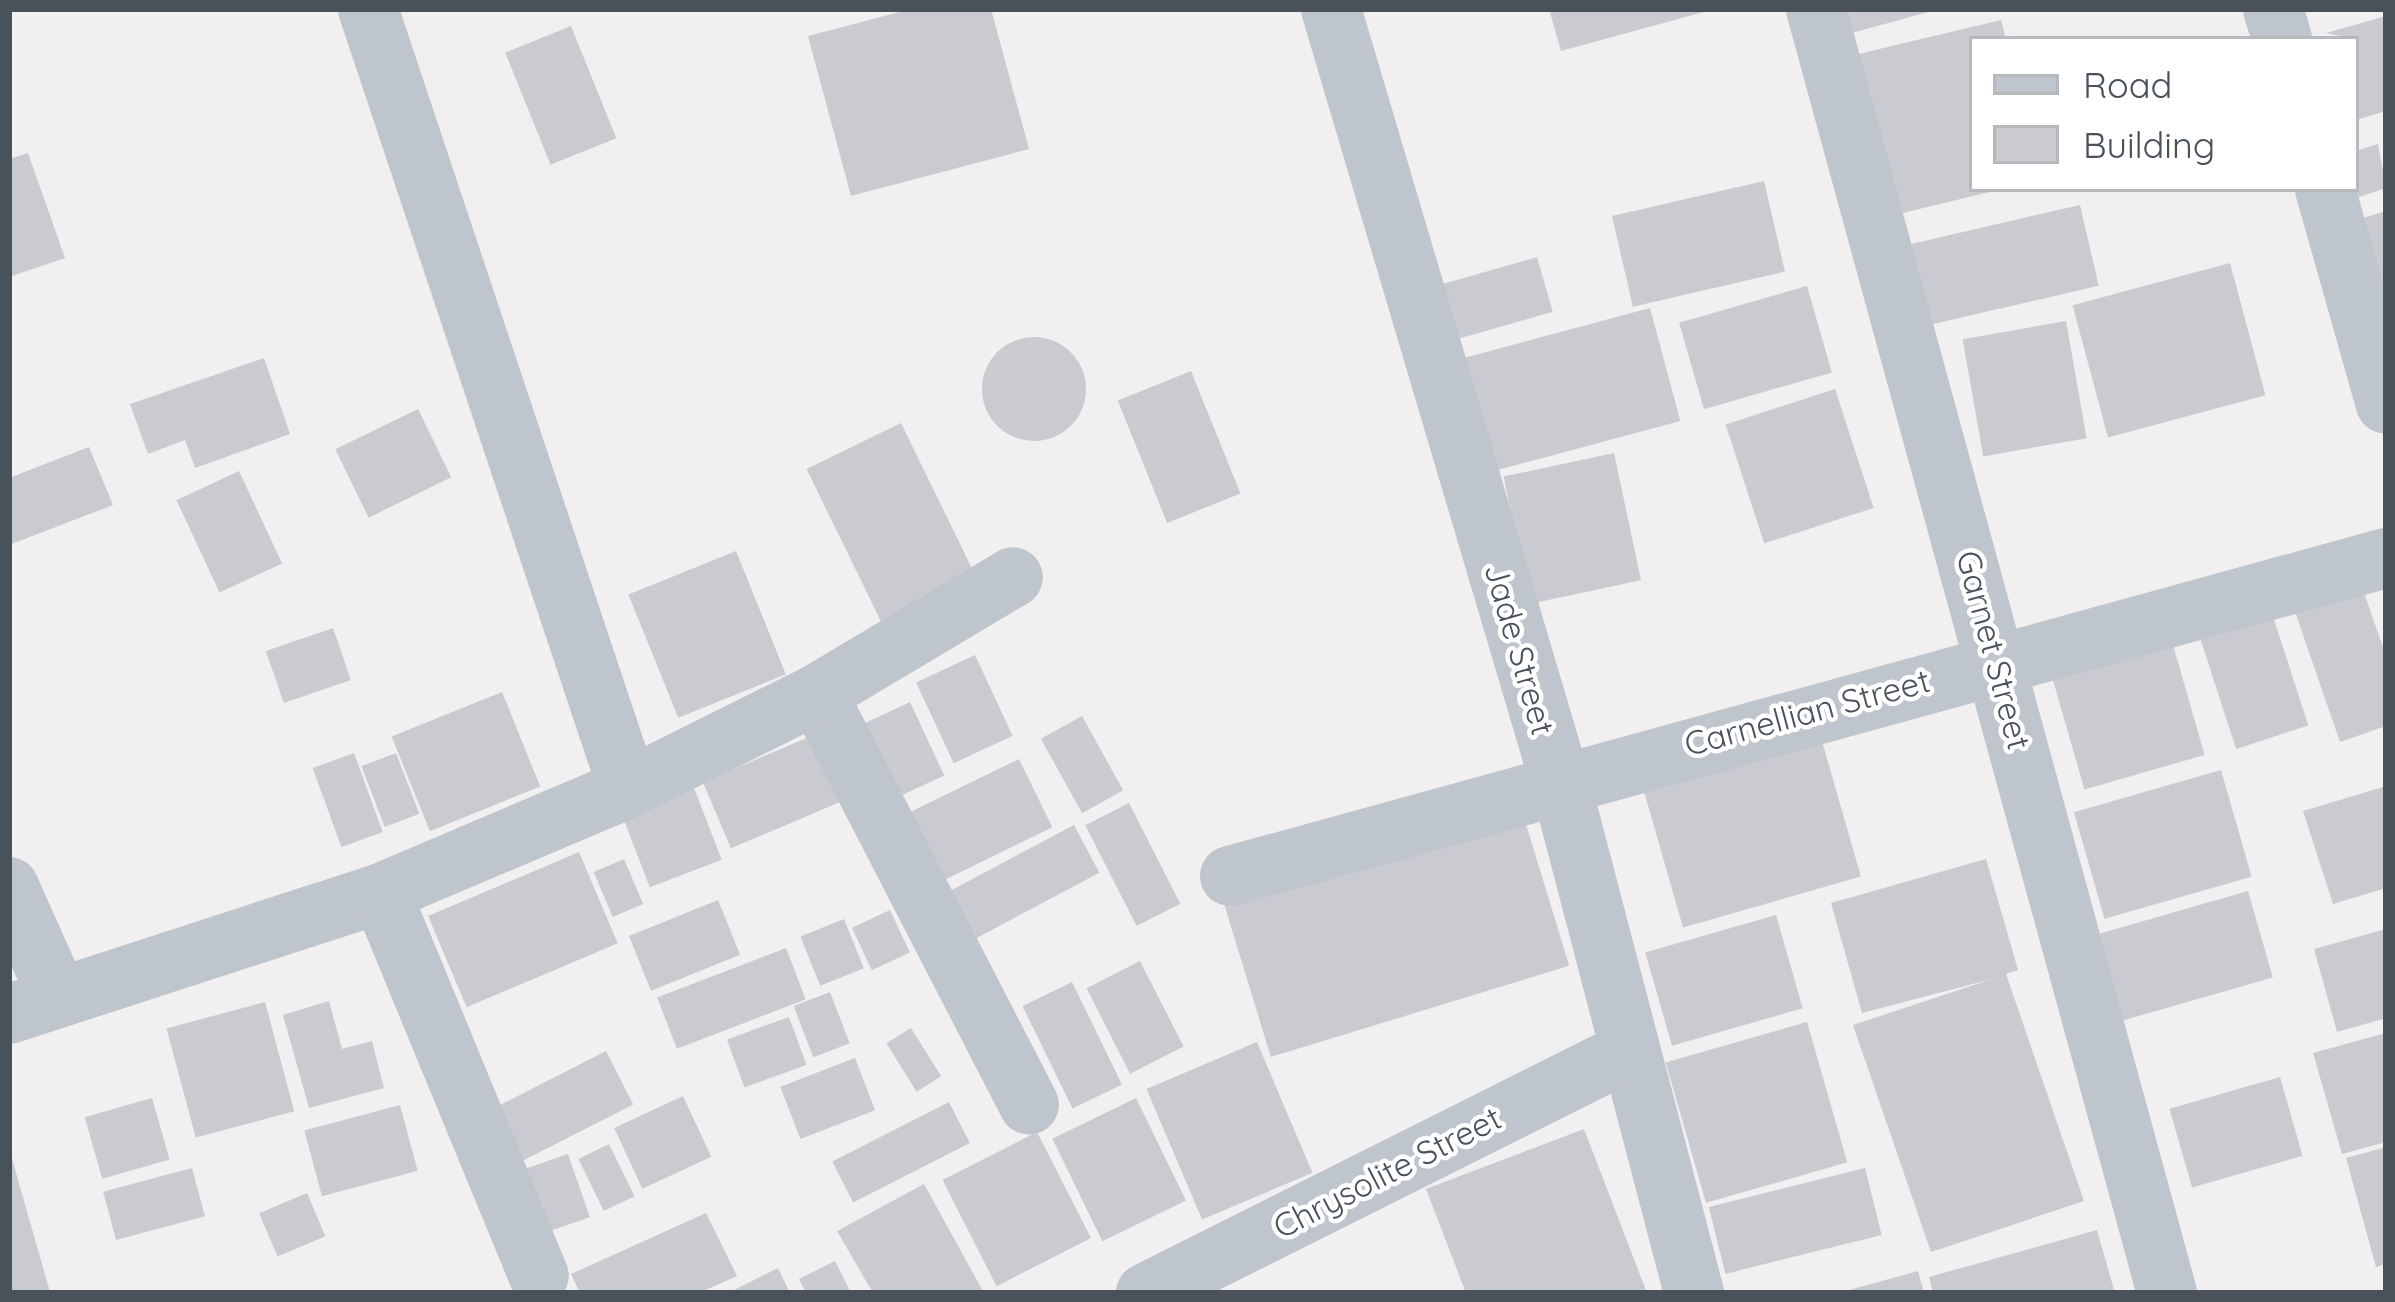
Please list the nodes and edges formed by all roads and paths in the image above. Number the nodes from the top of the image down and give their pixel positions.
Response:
1 (368, 9) edge
2 (1331, 9) edge
3 (1816, 9) edge
4 (2325, 192) edge
5 (2386, 404) edge
6 (2386, 557) edge
7 (1013, 577) dead end
8 (1997, 659) junction
9 (817, 694) junction
10 (1560, 781) junction
11 (628, 788) junction
12 (1230, 876) dead end
13 (9, 886) edge
14 (381, 893) junction
15 (33, 1005) edge
16 (1629, 1051) junction
17 (1029, 1106) dead end
18 (539, 1276) dead end
19 (1146, 1293) edge
20 (1694, 1293) edge
21 (2167, 1293) edge

1 - 11 street
2 - 10 street, Jade Street
3 - 8 street, Garnet Street
4 - 5 street
6 - 8 street, Carnellian Street
7 - 9 street
8 - 10 street, Carnellian Street
8 - 21 street, Garnet Street
9 - 11 street
9 - 17 street
10 - 12 street, Carnellian Street
10 - 16 street, Jade Street
11 - 14 street
13 - 15 street
14 - 15 street
14 - 18 street
16 - 19 street, Chrysolite Street
16 - 20 street, Jade Street

